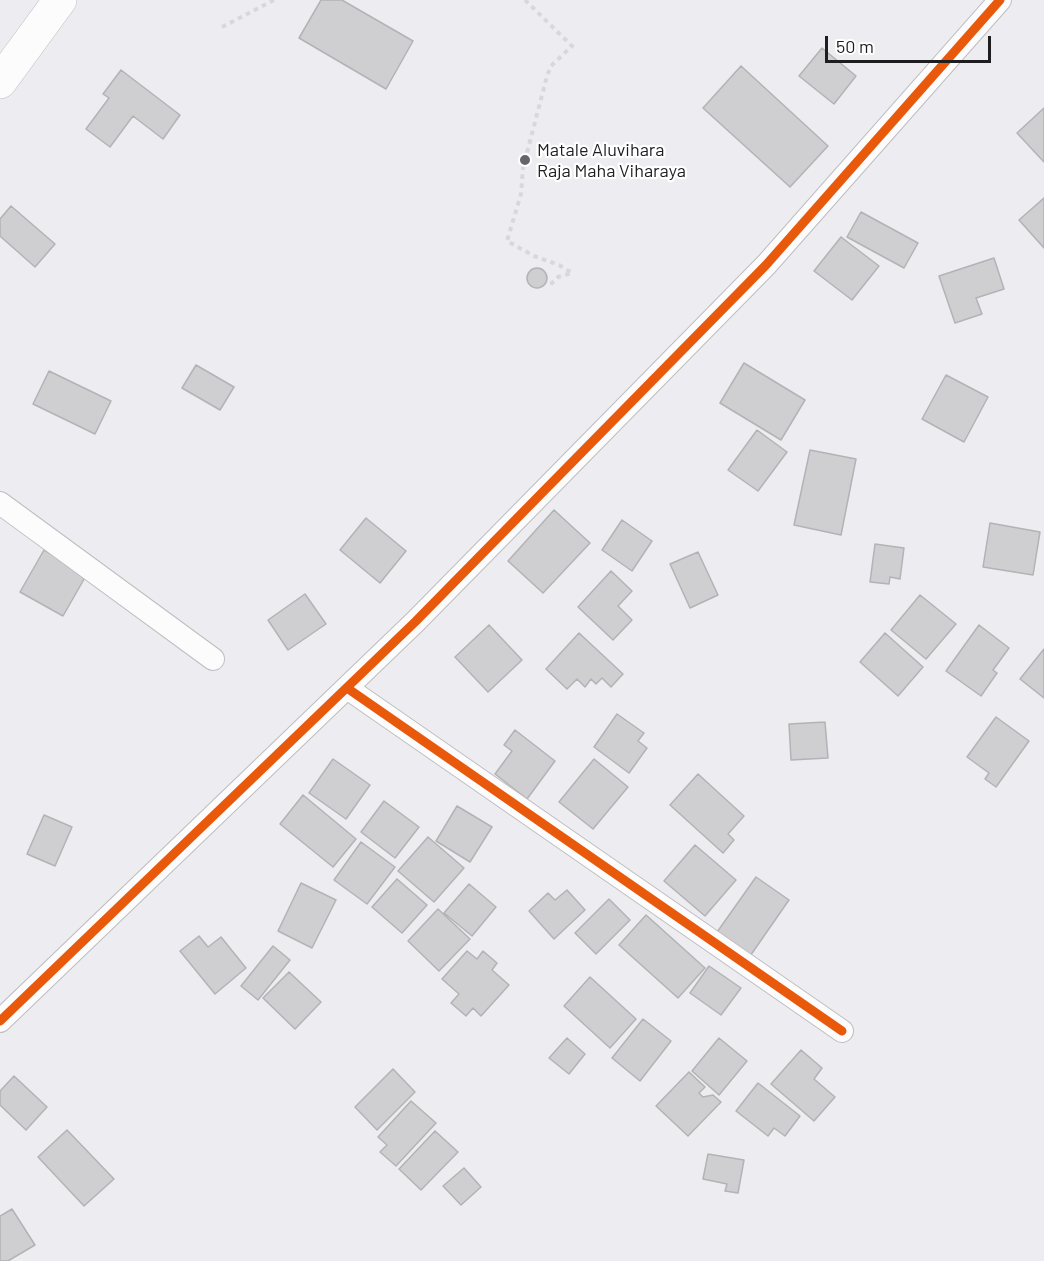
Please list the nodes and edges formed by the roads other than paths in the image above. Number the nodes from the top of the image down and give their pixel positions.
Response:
1 (60, 0) edge
2 (1000, 0) edge
3 (0, 82) edge
4 (0, 503) edge
5 (213, 659) dead end
6 (346, 688) junction
7 (0, 1021) edge
8 (842, 1031) dead end

1 - 3 highway
2 - 6 street
4 - 5 street
6 - 7 street
6 - 8 street

